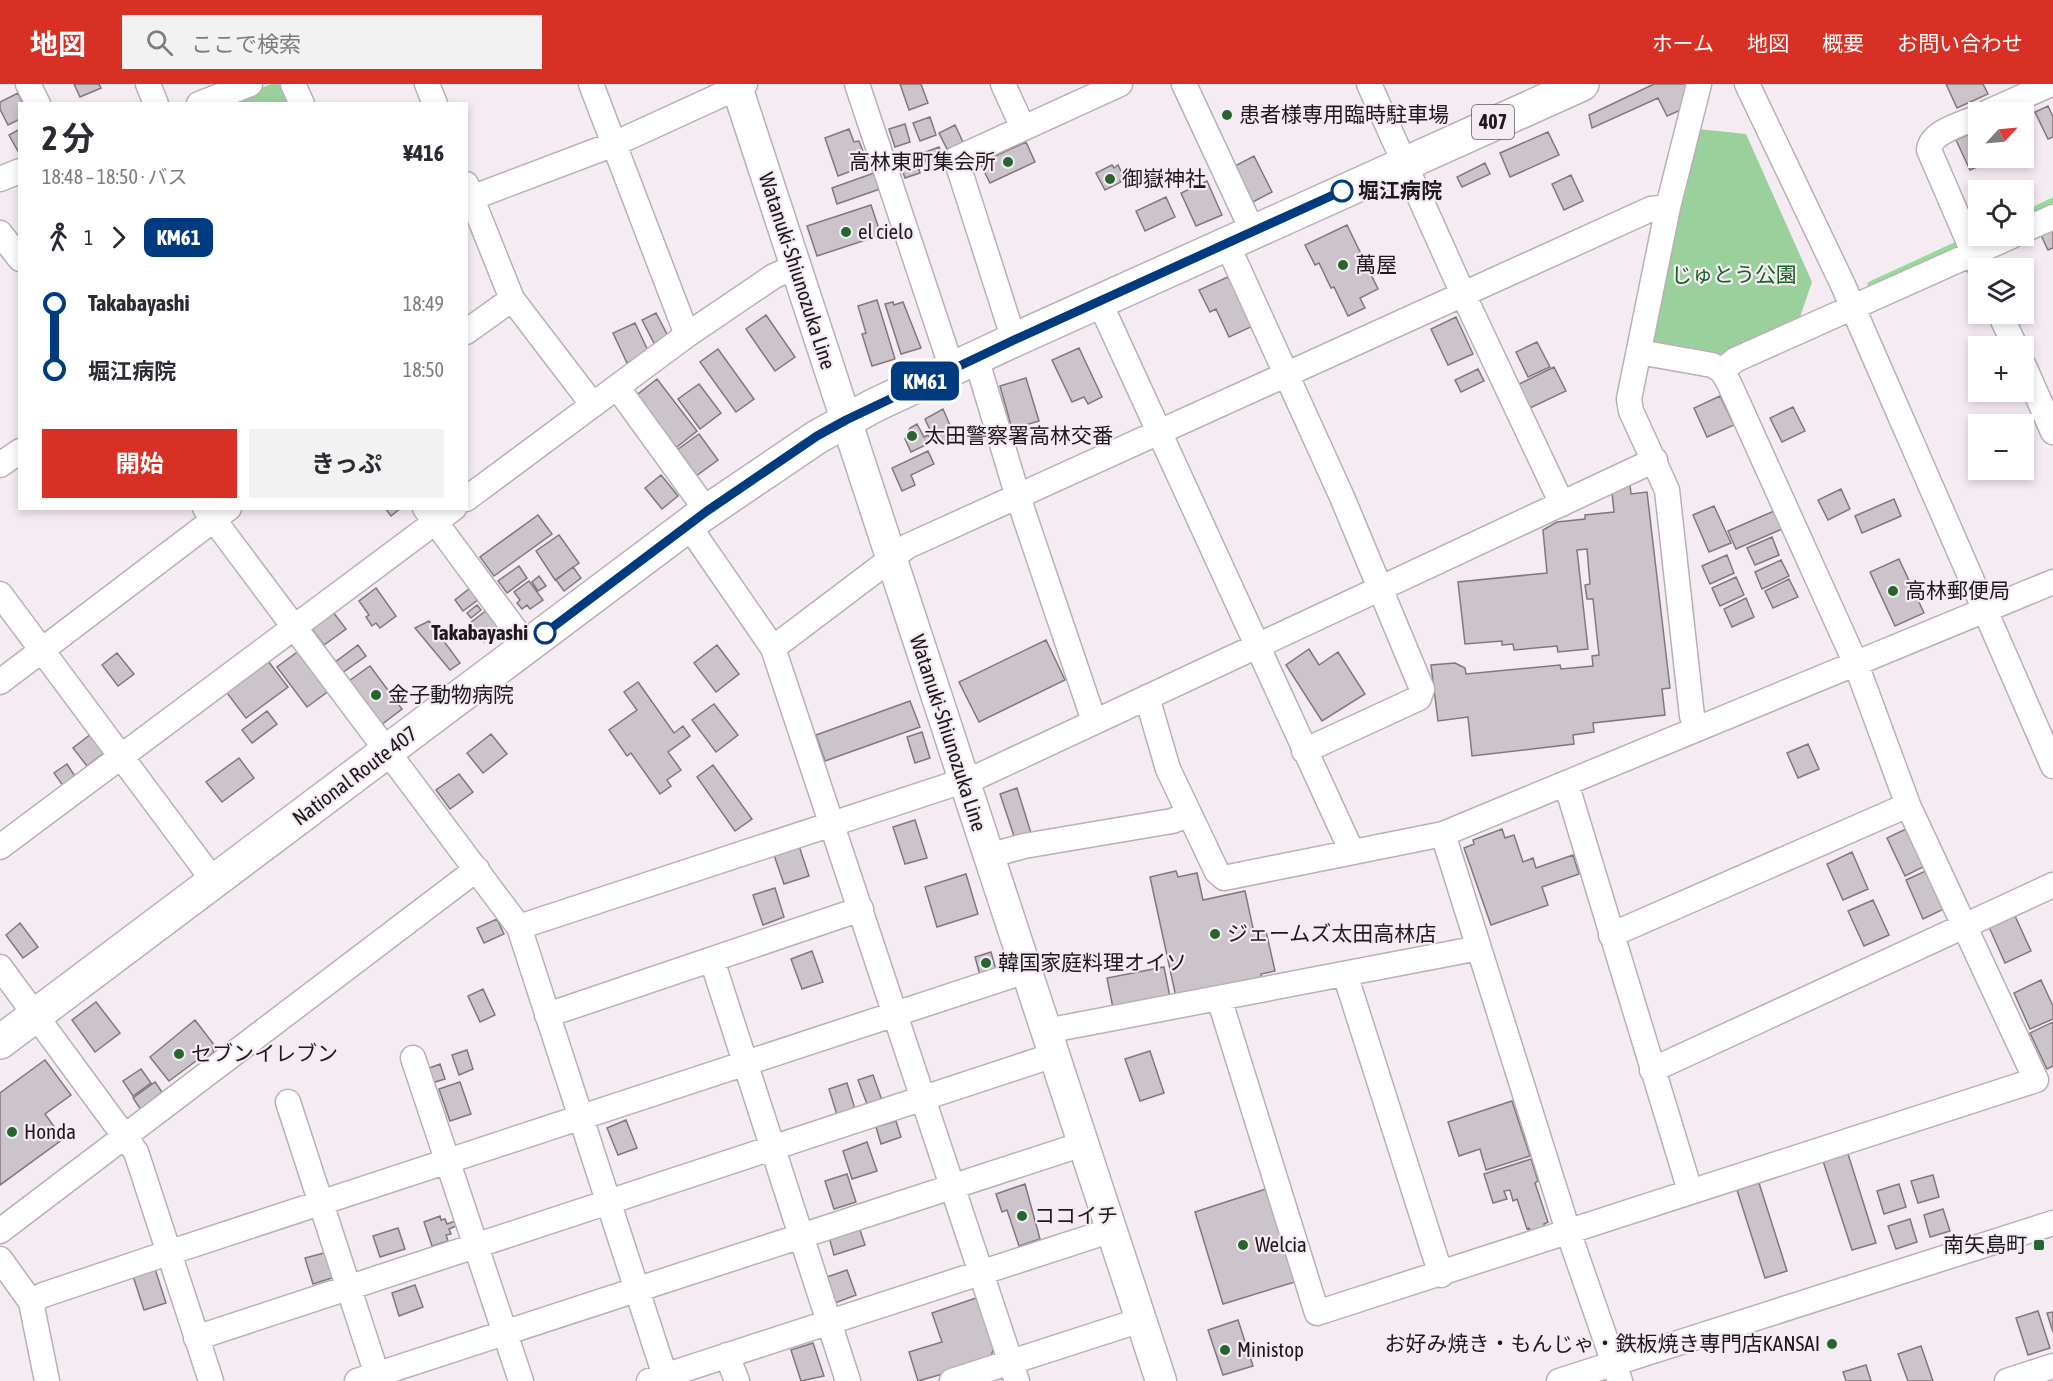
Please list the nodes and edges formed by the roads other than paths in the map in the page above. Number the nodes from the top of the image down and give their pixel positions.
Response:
1 (28, 84) edge
2 (148, 84) edge
3 (250, 84) edge
4 (293, 84) edge
5 (427, 84) edge
6 (591, 84) edge
7 (857, 84) edge
8 (1003, 84) edge
9 (1120, 84) edge
10 (1184, 84) edge
11 (1369, 84) edge
12 (1582, 84) edge
13 (1699, 84) edge
14 (1747, 84) edge
15 (2051, 84) edge
16 (740, 85) edge
17 (37, 102) edge
18 (155, 102) edge
19 (204, 102) edge
20 (301, 102) edge
21 (434, 102) edge
22 (2011, 102) edge
23 (1968, 122) edge
24 (1023, 128) junction
25 (614, 144) junction
26 (1404, 162) junction
27 (18, 172) edge
28 (0, 179) edge
29 (468, 194) edge
30 (1668, 207) junction
31 (2053, 217) edge
32 (2034, 226) edge
33 (0, 233) edge
34 (1240, 238) junction
35 (1998, 246) edge
36 (18, 256) edge
37 (1976, 258) edge
38 (1981, 258) edge
39 (1968, 264) edge
40 (795, 267) junction
41 (1463, 294) junction
42 (512, 299) junction
43 (1099, 301) junction
44 (1853, 309) junction
45 (468, 331) edge
46 (687, 335) junction
47 (1014, 340) junction
48 (1639, 352) junction
49 (964, 363) junction
50 (1722, 371) junction
51 (1287, 374) junction
52 (617, 387) junction
53 (2034, 389) edge
54 (593, 405) junction
55 (846, 420) junction
56 (1161, 432) junction
57 (2053, 432) edge
58 (18, 452) edge
59 (1655, 460) junction
60 (0, 465) edge
61 (1018, 497) junction
62 (468, 498) edge
63 (1562, 504) junction
64 (216, 512) edge
65 (438, 513) edge
66 (698, 518) junction
67 (892, 558) junction
68 (2053, 582) edge
69 (1382, 590) junction
70 (0, 594) edge
71 (1985, 611) junction
72 (294, 627) junction
73 (527, 646) junction
74 (1258, 647) junction
75 (773, 648) junction
76 (42, 651) junction
77 (1856, 664) junction
78 (0, 682) edge
79 (1147, 697) junction
80 (1094, 721) junction
81 (1697, 728) junction
82 (1304, 751) junction
83 (387, 752) junction
84 (121, 757) junction
85 (2053, 766) edge
86 (964, 780) junction
87 (1566, 783) junction
88 (1908, 805) junction
89 (1188, 815) junction
90 (832, 822) junction
91 (1443, 834) junction
92 (0, 847) edge
93 (1352, 852) junction
94 (988, 856) junction
95 (477, 869) junction
96 (213, 880) junction
97 (2053, 885) edge
98 (861, 909) junction
99 (519, 927) junction
100 (1964, 927) junction
101 (1611, 935) junction
102 (1479, 948) junction
103 (712, 960) junction
104 (0, 967) edge
105 (1026, 971) junction
106 (1346, 974) junction
107 (1219, 998) junction
108 (896, 1014) junction
109 (37, 1015) junction
110 (547, 1015) junction
111 (0, 1042) edge
112 (1050, 1043) junction
113 (412, 1058) dead end
114 (746, 1063) junction
115 (1652, 1070) junction
116 (924, 1098) junction
117 (288, 1102) dead end
118 (580, 1118) junction
119 (125, 1135) junction
120 (1083, 1144) junction
121 (773, 1148) junction
122 (448, 1161) junction
123 (952, 1186) junction
124 (1690, 1191) junction
125 (322, 1202) junction
126 (608, 1202) junction
127 (2053, 1223) edge
128 (1112, 1230) junction
129 (0, 1231) edge
130 (1569, 1234) junction
131 (801, 1235) junction
132 (477, 1247) junction
133 (168, 1253) junction
134 (0, 1259) edge
135 (982, 1274) junction
136 (1441, 1275) junction
137 (348, 1287) junction
138 (636, 1289) junction
139 (30, 1302) junction
140 (1141, 1320) junction
141 (828, 1324) junction
142 (506, 1332) junction
143 (196, 1338) junction
144 (727, 1355) junction
145 (2053, 1366) edge
146 (1014, 1372) edge
147 (1617, 1372) edge
148 (657, 1378) edge
149 (371, 1379) edge
150 (46, 1381) edge
151 (211, 1381) edge
152 (521, 1381) edge
153 (737, 1381) edge
154 (848, 1381) edge
155 (952, 1381) edge
156 (1161, 1381) edge
157 (1559, 1381) edge
158 (2007, 1381) edge

1 - 17 street
2 - 18 street
3 - 19 street
4 - 20 street
5 - 21 street
6 - 25 street
7 - 49 street
8 - 24 street
9 - 24 street
10 - 34 street
11 - 26 street
12 - 26 highway, National Route 407 / 407
13 - 30 street
14 - 44 street
15 - 22 street
16 - 25 street
16 - 40 main road, Watanuki-Shiunozuka Line
23 - 37 street
24 - 47 street
25 - 29 street
25 - 46 street
26 - 34 highway, National Route 407 / 407
26 - 41 street
27 - 28 street
29 - 42 street
30 - 41 street
30 - 48 street
31 - 32 street
33 - 36 street
34 - 43 highway, National Route 407 / 407
34 - 51 street
35 - 38 street
39 - 44 street
40 - 46 street
40 - 55 main road, Watanuki-Shiunozuka Line
41 - 51 street
41 - 63 street
42 - 45 street
42 - 54 street
43 - 47 highway, National Route 407 / 407
43 - 56 street
44 - 50 street
44 - 71 street
46 - 52 street
47 - 49 highway, National Route 407 / 407
48 - 50 street
48 - 59 street
49 - 55 highway, National Route 407 / 407
49 - 61 street
50 - 77 street
51 - 56 street
51 - 69 street
52 - 54 street
52 - 66 street
53 - 57 street
54 - 62 street
55 - 66 highway, National Route 407 / 407
55 - 67 main road, Watanuki-Shiunozuka Line
56 - 61 street
56 - 74 street
58 - 60 street
59 - 63 street
59 - 81 street
61 - 67 street
61 - 80 street
63 - 69 street
64 - 72 street
64 - 76 street
65 - 72 street
65 - 73 street
66 - 73 highway, National Route 407 / 407
66 - 75 street
67 - 75 street
67 - 86 main road, Watanuki-Shiunozuka Line
68 - 71 street
69 - 74 street
69 - 82 street
70 - 76 street
71 - 77 street
71 - 85 street
72 - 83 street
72 - 84 street
73 - 83 highway, National Route 407 / 407
74 - 79 street
74 - 82 street
75 - 90 street
76 - 78 street
76 - 84 street
77 - 81 street
77 - 88 street
79 - 80 street
79 - 89 street
80 - 86 street
81 - 87 street
82 - 93 street
83 - 95 street
83 - 96 highway, National Route 407 / 407
84 - 92 street
84 - 96 street
86 - 90 street
86 - 94 main road, Watanuki-Shiunozuka Line
87 - 91 street
87 - 101 street
88 - 100 street
88 - 101 street
89 - 93 street
89 - 94 street
90 - 98 street
90 - 99 street
91 - 93 street
91 - 102 street
94 - 105 main road, Watanuki-Shiunozuka Line
95 - 99 street
95 - 119 street
96 - 109 highway, National Route 407 / 407
97 - 100 street
98 - 103 street
98 - 108 street
99 - 110 street
100 - 115 street
100 - 124 street
101 - 115 street
102 - 106 street
102 - 130 street
103 - 110 street
103 - 114 street
104 - 109 street
105 - 108 street
105 - 112 main road, Watanuki-Shiunozuka Line
106 - 107 street
106 - 136 street
107 - 112 street
107 - 136 street
108 - 114 street
108 - 116 street
109 - 111 highway, National Route 407 / 407
109 - 119 street
110 - 118 street
112 - 116 street
112 - 120 main road, Watanuki-Shiunozuka Line
113 - 122 street
114 - 118 street
114 - 121 street
115 - 124 street
116 - 121 street
116 - 123 street
117 - 125 street
118 - 122 street
118 - 126 street
119 - 129 street
119 - 133 street
120 - 123 street
120 - 128 main road, Watanuki-Shiunozuka Line
121 - 126 street
121 - 131 street
122 - 125 street
122 - 132 street
123 - 131 street
123 - 135 street
124 - 130 street
125 - 133 street
125 - 137 street
126 - 132 street
126 - 138 street
127 - 147 street
128 - 135 street
128 - 140 main road, Watanuki-Shiunozuka Line
130 - 136 street
130 - 147 street
131 - 138 street
131 - 141 street
132 - 137 street
132 - 142 street
133 - 139 street
133 - 143 street
134 - 139 street
135 - 141 street
135 - 146 street
137 - 143 street
137 - 149 street
138 - 142 street
138 - 148 street
139 - 150 street
140 - 146 street
140 - 156 main road, Watanuki-Shiunozuka Line
141 - 144 street
141 - 154 street
142 - 149 street
142 - 152 street
143 - 151 street
144 - 148 street
144 - 153 street
145 - 158 street
146 - 155 street
147 - 157 street

